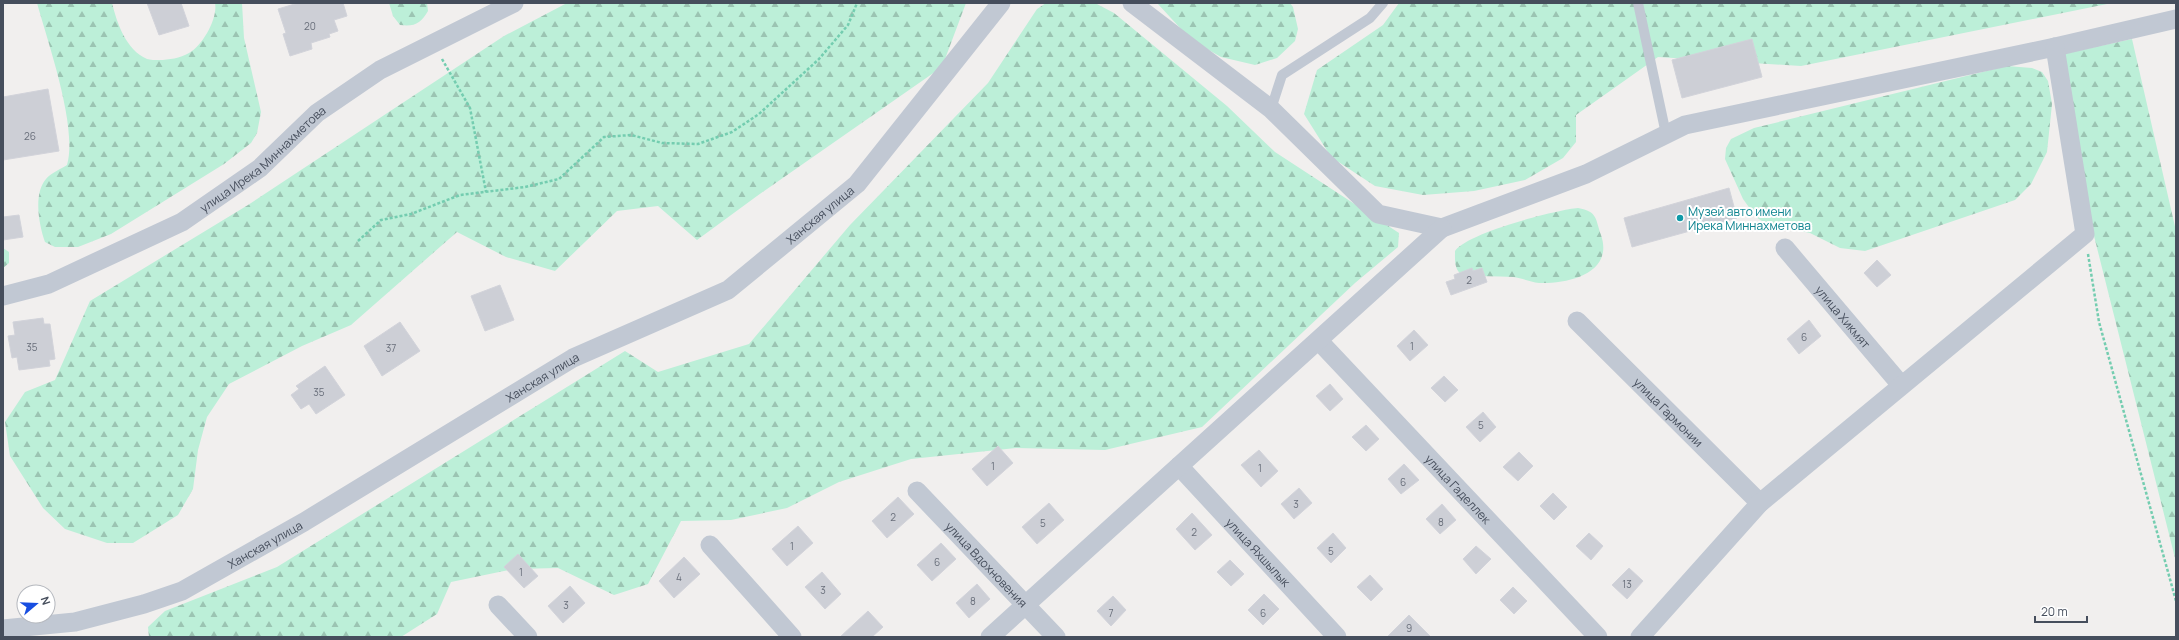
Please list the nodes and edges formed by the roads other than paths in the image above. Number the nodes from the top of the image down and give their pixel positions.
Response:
1 (514, 3) edge
2 (1001, 3) edge
3 (1132, 3) edge
4 (1383, 3) edge
5 (1638, 3) edge
6 (2176, 19) edge
7 (2055, 47) junction
8 (1271, 109) junction
9 (1666, 134) junction
10 (1442, 228) junction
11 (1785, 248) dead end
12 (3, 296) edge
13 (1577, 321) dead end
14 (1319, 342) junction
15 (1901, 385) junction
16 (1179, 466) junction
17 (917, 491) dead end
18 (1760, 503) junction
19 (710, 545) dead end
20 (1025, 604) junction
21 (498, 605) dead end
22 (3, 629) edge
23 (528, 637) edge
24 (792, 637) edge
25 (990, 637) edge
26 (1056, 637) edge
27 (1337, 637) edge
28 (1598, 637) edge
29 (1640, 637) edge

1 - 12 street, улица Ирека Миннахметова
2 - 22 street, Ханская улица
3 - 8 street
4 - 8 lane
5 - 9 lane
6 - 7 street
7 - 9 street
7 - 15 street
8 - 10 street
9 - 10 street
10 - 14 street
11 - 15 street, улица Хикмят
13 - 18 street, улица Гармонии
14 - 16 street
14 - 28 street, улица Гаделлек
15 - 18 street
16 - 20 street
16 - 27 street, улица Яхшылык
17 - 20 street, улица Вдохновения
18 - 29 street
19 - 24 street
20 - 25 street
20 - 26 street, улица Вдохновения
21 - 23 street

